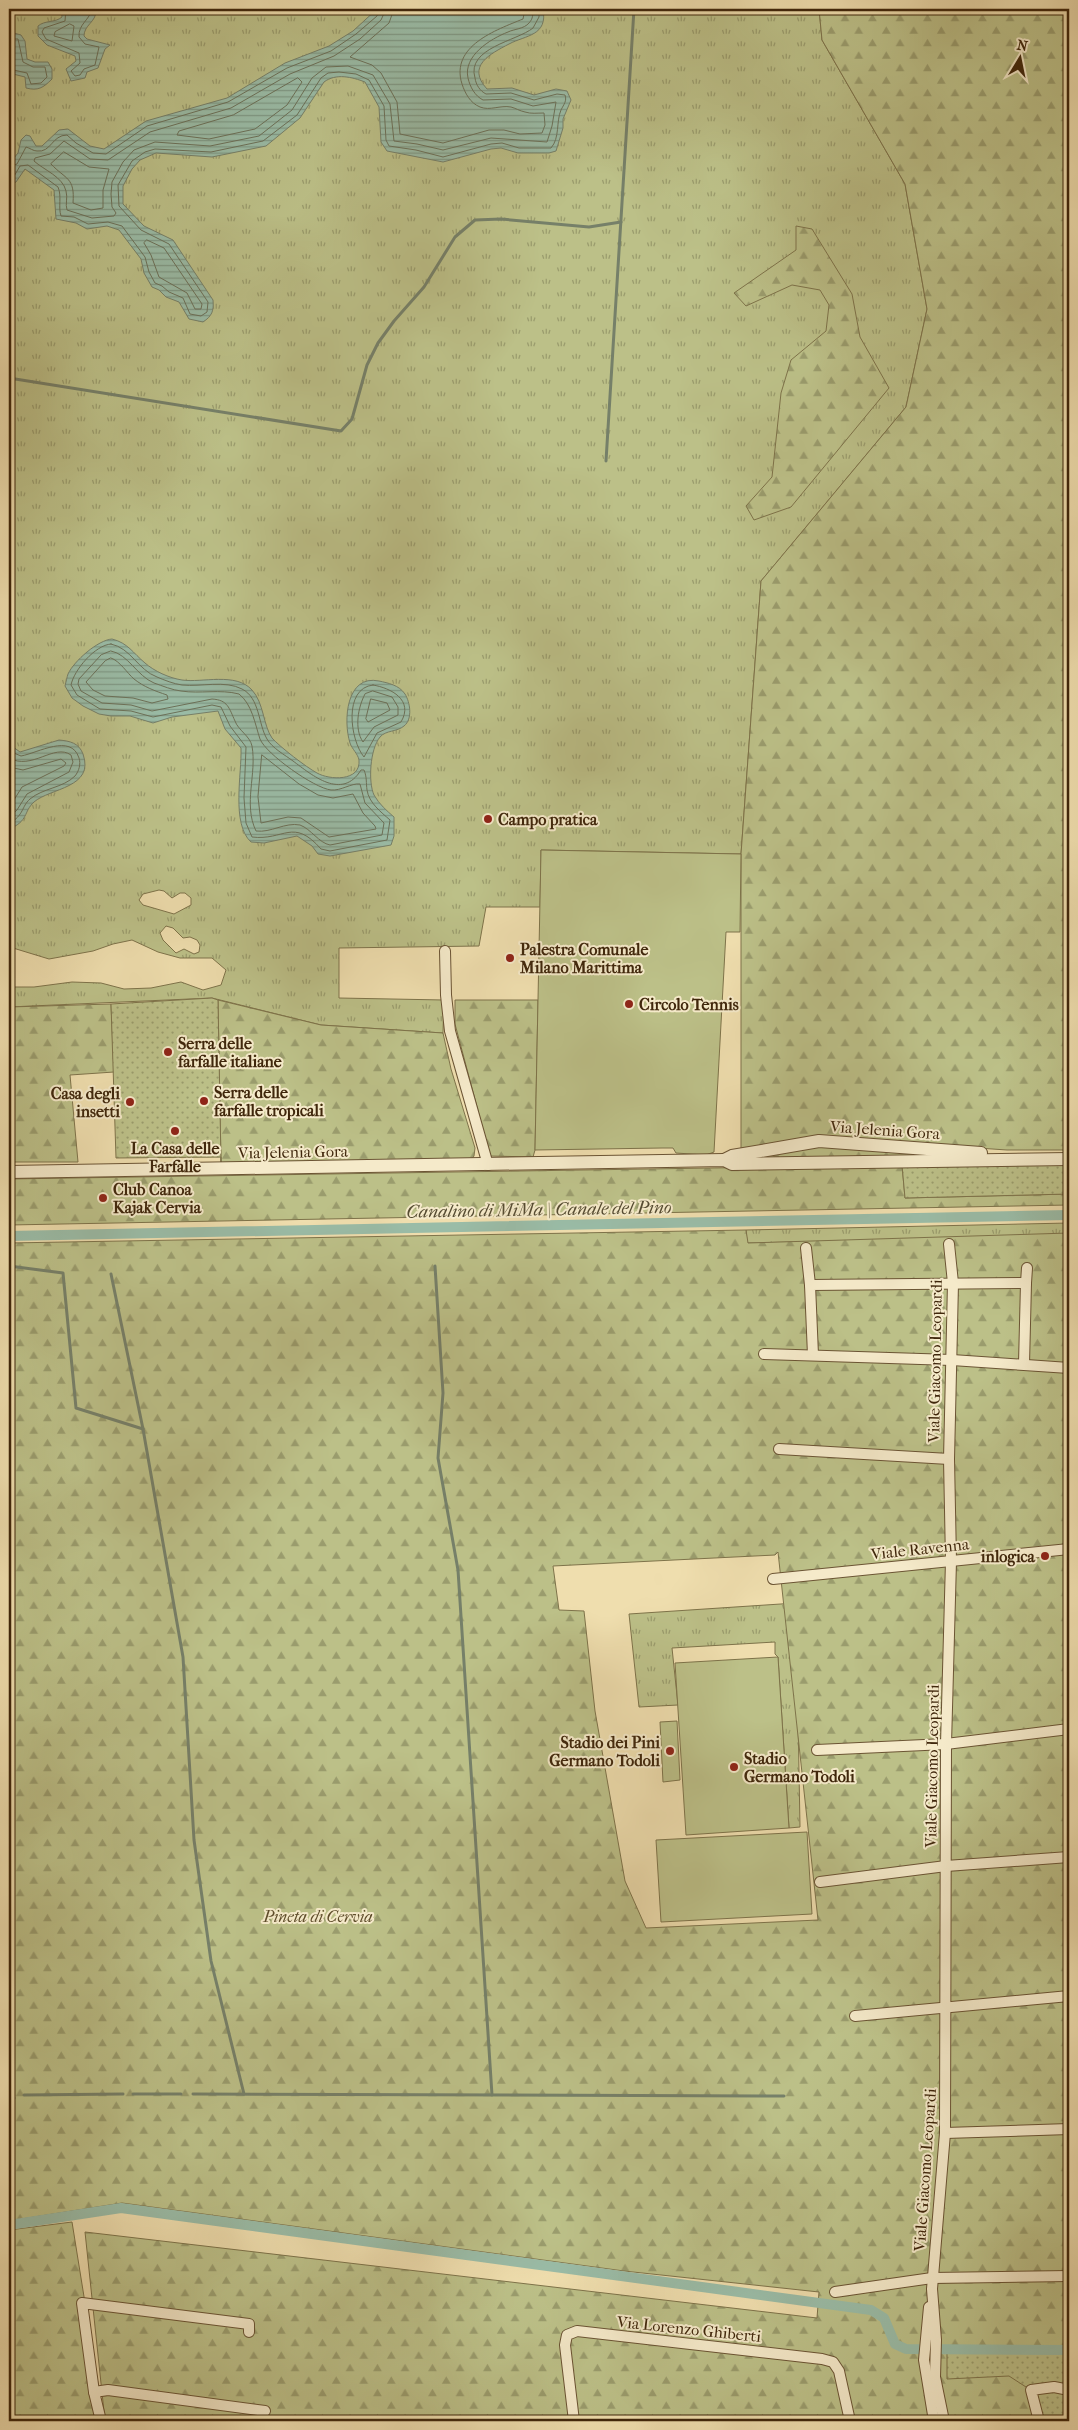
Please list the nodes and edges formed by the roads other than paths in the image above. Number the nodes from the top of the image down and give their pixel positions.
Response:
1 (445, 951) dead end
2 (1046, 1159) junction
3 (1069, 1159) edge
4 (724, 1160) junction
5 (488, 1166) junction
6 (9, 1172) edge
7 (949, 1244) dead end
8 (806, 1248) dead end
9 (1027, 1268) dead end
10 (953, 1283) junction
11 (1026, 1283) junction
12 (810, 1285) junction
13 (764, 1354) dead end
14 (813, 1355) junction
15 (952, 1360) junction
16 (1024, 1364) junction
17 (1069, 1368) edge
18 (779, 1449) dead end
19 (949, 1459) junction
20 (1069, 1548) edge
21 (951, 1561) junction
22 (773, 1579) dead end
23 (1069, 1729) edge
24 (946, 1744) junction
25 (817, 1750) dead end
26 (1069, 1857) edge
27 (946, 1866) junction
28 (820, 1882) dead end
29 (1069, 1996) edge
30 (946, 2008) junction
31 (855, 2016) dead end
32 (1069, 2129) edge
33 (945, 2133) junction
34 (1069, 2276) edge
35 (932, 2278) junction
36 (932, 2289) junction
37 (835, 2292) dead end
38 (248, 2332) dead end
39 (1069, 2390) edge
40 (94, 2392) junction
41 (265, 2411) dead end
42 (940, 2419) edge
43 (100, 2421) edge
44 (574, 2421) edge
45 (850, 2421) edge
46 (1039, 2421) edge

1 - 5 street
2 - 3 street, Via Jelenia Gora
2 - 4 street, Via Jelenia Gora
2 - 4 street, Via Jelenia Gora
4 - 5 street, Via Jelenia Gora
5 - 6 street, Via Jelenia Gora
7 - 10 street, Viale Giacomo Leopardi
8 - 12 street
9 - 11 street
10 - 11 street
10 - 12 street
10 - 15 street, Viale Giacomo Leopardi
11 - 16 street
12 - 14 street
13 - 14 street
14 - 15 street
15 - 16 street
15 - 19 street, Viale Giacomo Leopardi
16 - 17 street
18 - 19 street
19 - 21 street, Viale Giacomo Leopardi
20 - 21 street, Viale Ravenna
21 - 22 street, Viale Ravenna
21 - 24 street, Viale Giacomo Leopardi
23 - 24 street
24 - 25 street
24 - 27 street, Viale Giacomo Leopardi
26 - 27 street
27 - 28 street
27 - 30 street, Viale Giacomo Leopardi
29 - 30 street
30 - 31 street
30 - 33 street, Viale Giacomo Leopardi
32 - 33 street
33 - 35 street, Viale Giacomo Leopardi
34 - 35 street
35 - 36 street, Viale Giacomo Leopardi
35 - 37 street
36 - 42 street, Viale Giacomo Leopardi
36 - 42 street, Viale Giacomo Leopardi
38 - 40 street
39 - 46 street
40 - 41 street
40 - 43 street
44 - 45 street, Via Lorenzo Ghiberti

